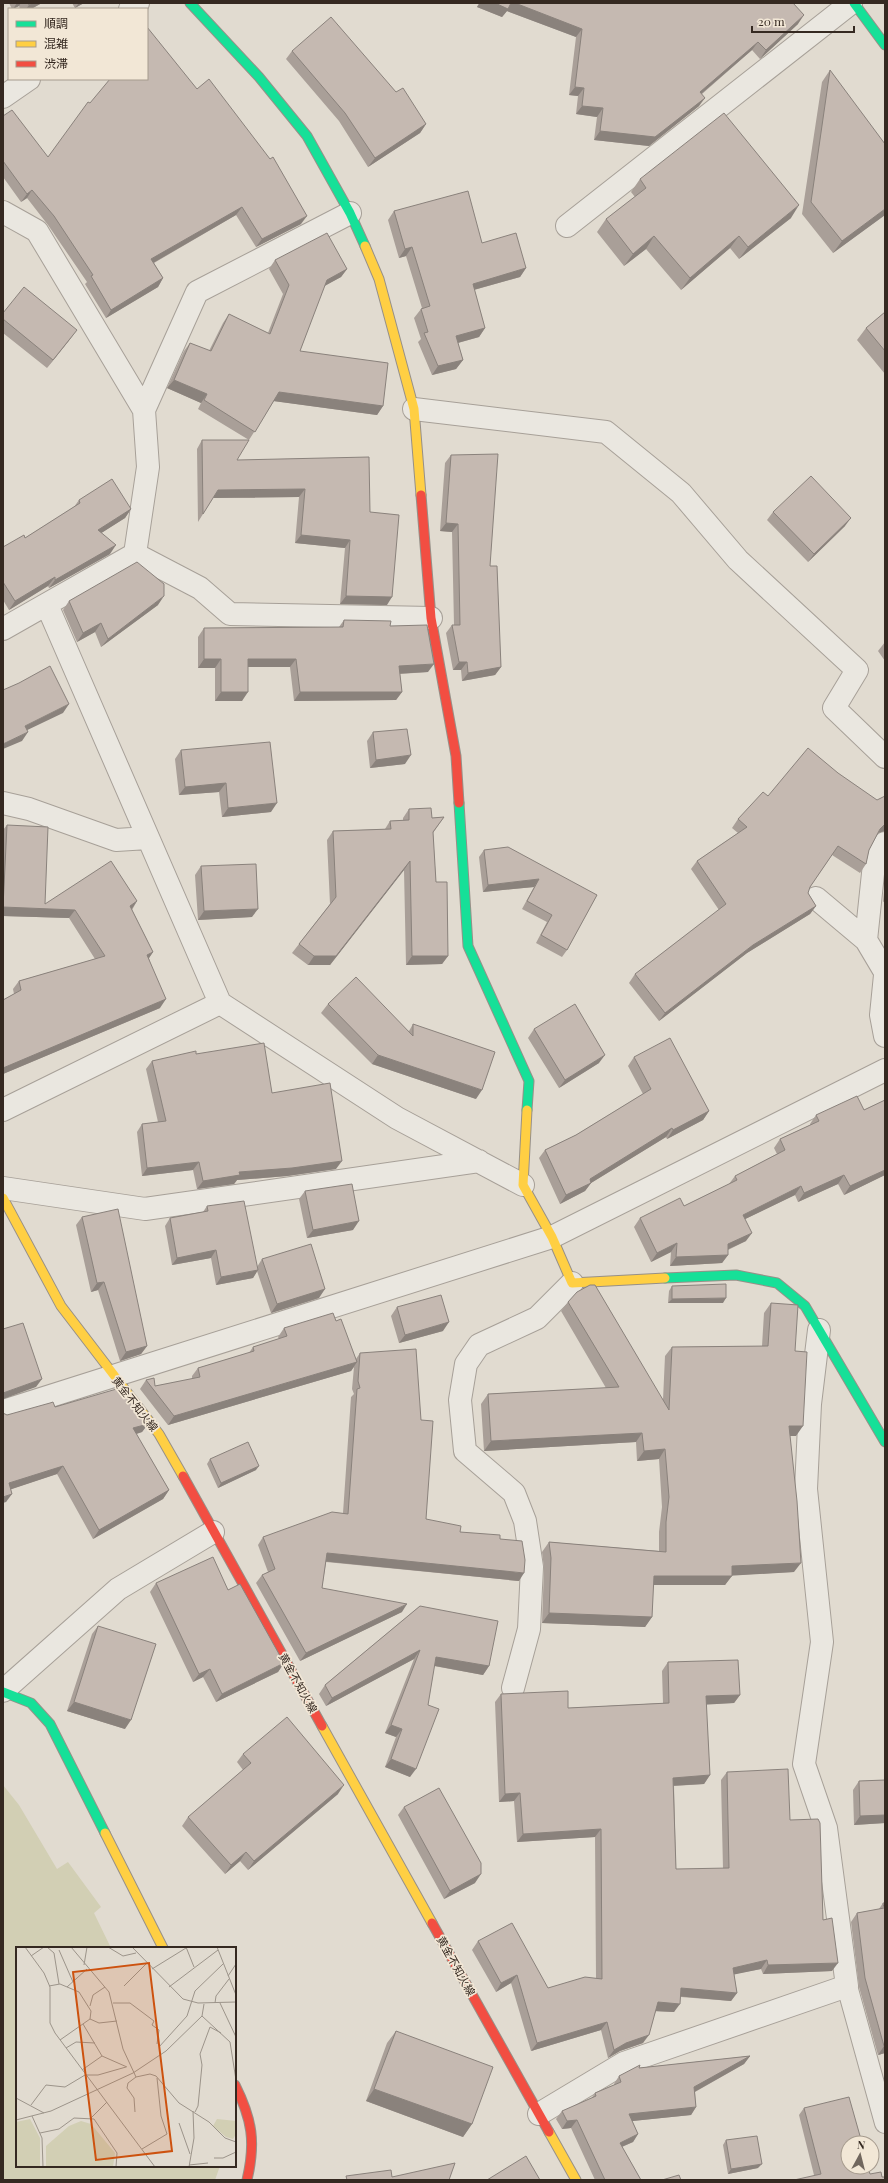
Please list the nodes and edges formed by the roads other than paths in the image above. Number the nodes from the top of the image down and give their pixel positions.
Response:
1 (190, 3) edge
2 (853, 3) edge
3 (885, 45) edge
4 (28, 80) edge
5 (3, 97) edge
6 (3, 212) edge
7 (350, 213) junction
8 (567, 226) dead end
9 (414, 409) junction
10 (144, 410) junction
11 (135, 554) junction
12 (47, 606) junction
13 (431, 618) junction
14 (3, 629) edge
15 (885, 757) edge
16 (3, 803) edge
17 (148, 838) junction
18 (885, 843) edge
19 (816, 898) dead end
20 (866, 940) junction
21 (885, 972) edge
22 (885, 975) edge
23 (220, 1003) junction
24 (885, 1036) edge
25 (885, 1070) edge
26 (3, 1110) edge
27 (479, 1161) junction
28 (522, 1185) junction
29 (3, 1188) edge
30 (3, 1198) edge
31 (552, 1237) junction
32 (572, 1283) junction
33 (819, 1330) junction
34 (113, 1375) junction
35 (3, 1411) edge
36 (885, 1442) edge
37 (213, 1532) junction
38 (513, 1688) dead end
39 (3, 1692) edge
40 (162, 1947) edge
41 (847, 1986) junction
42 (236, 2087) edge
43 (540, 2114) junction
44 (885, 2123) edge
45 (247, 2180) edge
46 (576, 2180) edge

1 - 7 street
2 - 3 street
2 - 8 street
4 - 5 street
6 - 10 street
7 - 9 street
7 - 10 street
9 - 13 street
9 - 15 street
10 - 11 street
11 - 12 street
11 - 13 street
12 - 14 street
12 - 17 street
13 - 28 street
16 - 17 street
17 - 23 street
18 - 20 street
19 - 20 street
20 - 21 street
22 - 24 street
23 - 26 street
23 - 27 street
25 - 31 street
27 - 28 street
27 - 29 street
28 - 31 street
30 - 34 street, 黄金不知火線
31 - 32 street
31 - 34 street
32 - 33 street
32 - 38 street
33 - 36 street
33 - 41 street
34 - 35 street
34 - 37 street, 黄金不知火線
37 - 39 street
37 - 43 street, 黄金不知火線
39 - 40 street
41 - 43 street
41 - 44 lane
42 - 45 street
43 - 46 street, 黄金不知火線

